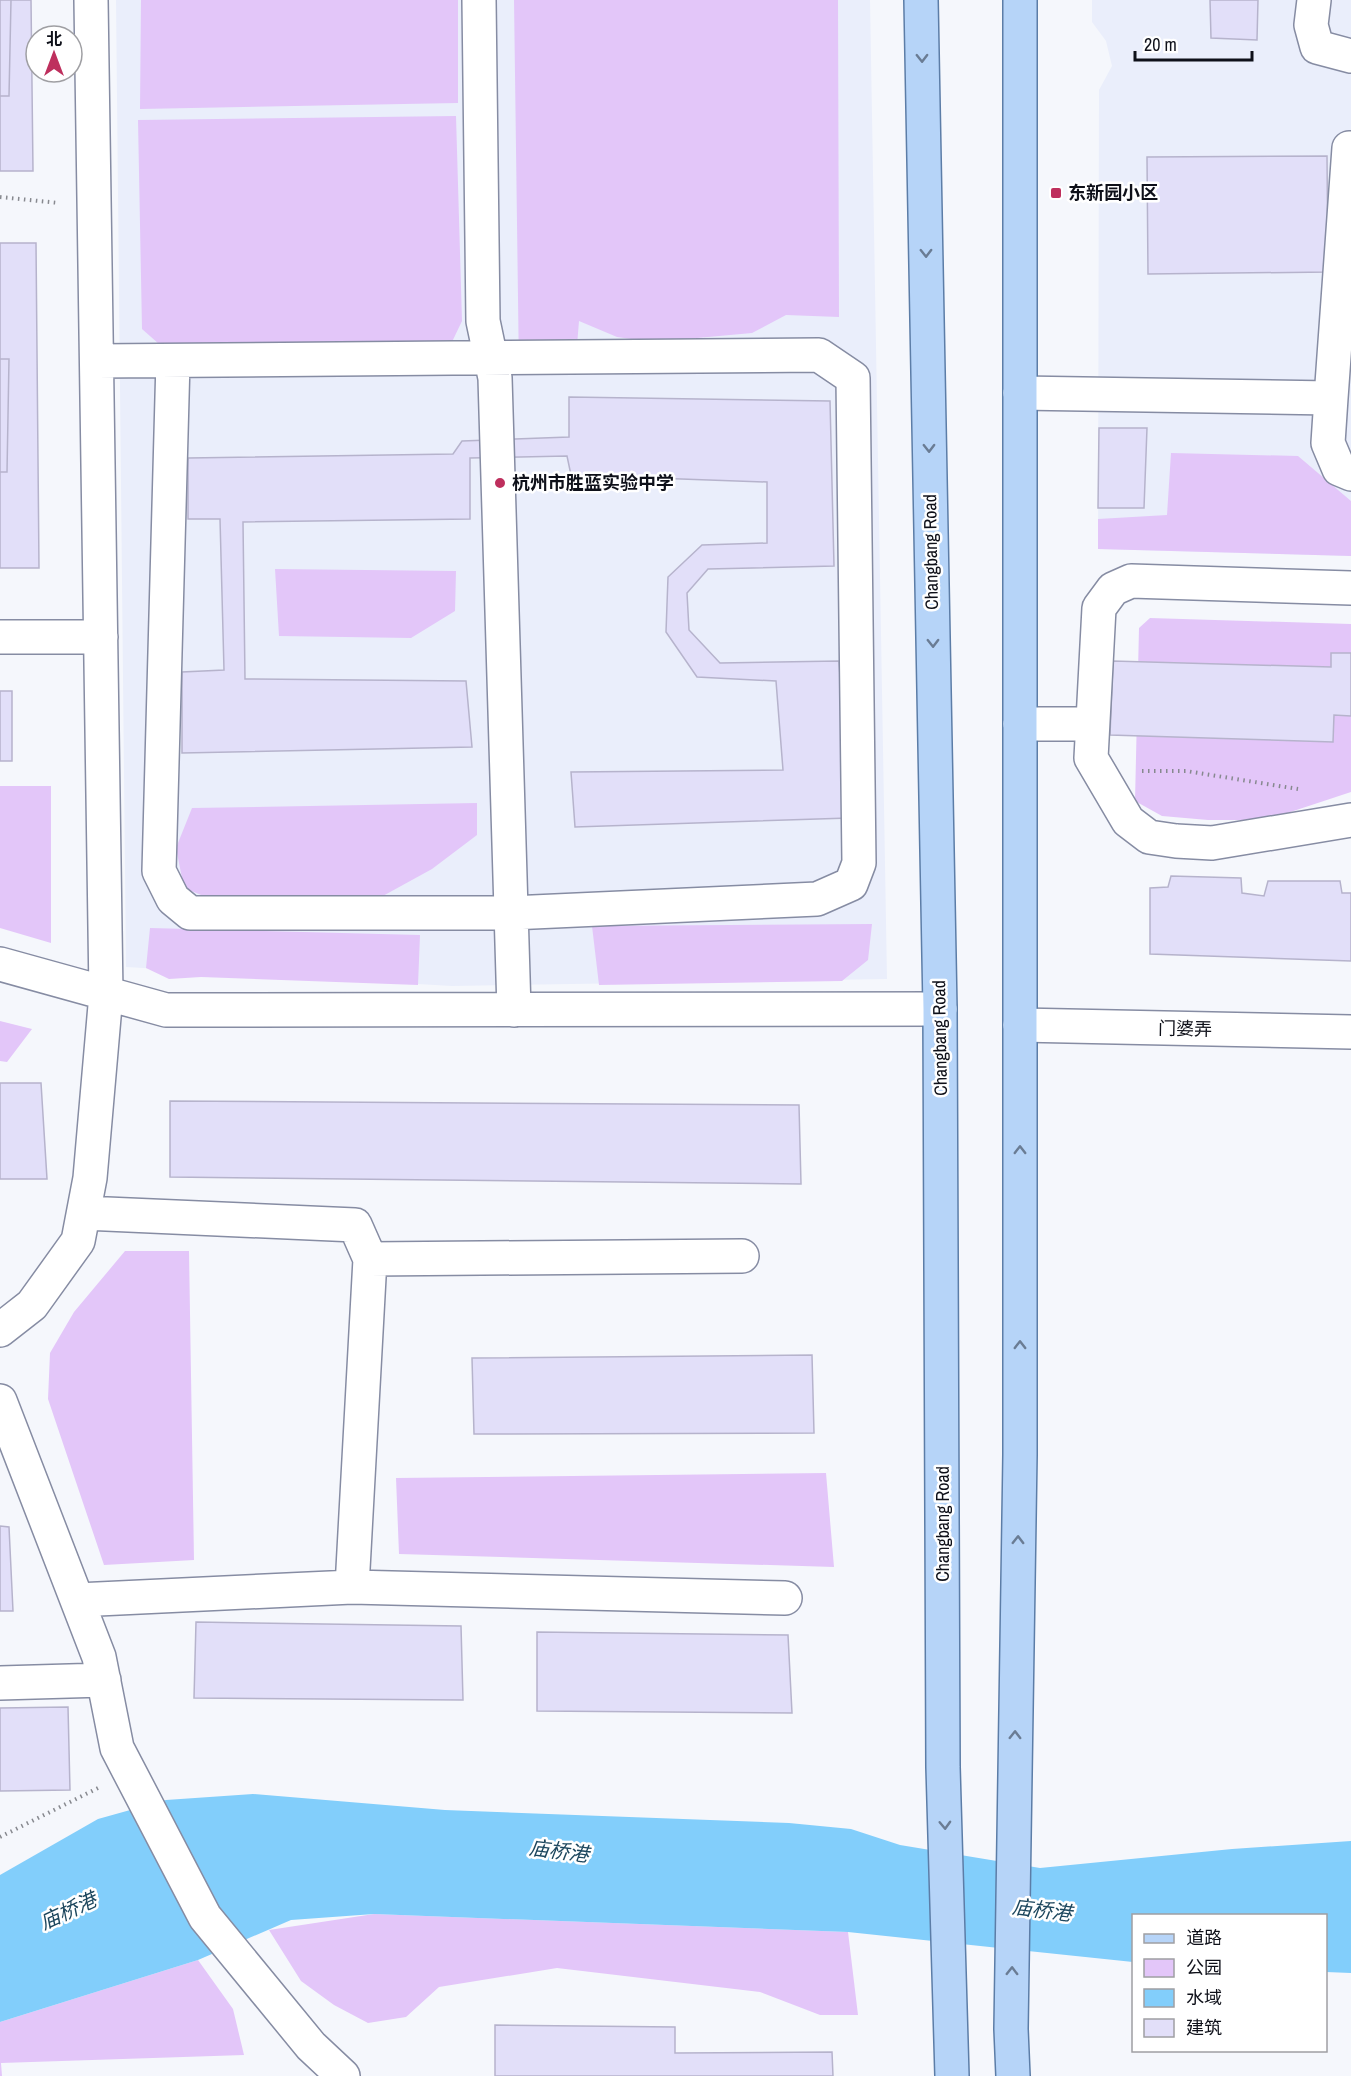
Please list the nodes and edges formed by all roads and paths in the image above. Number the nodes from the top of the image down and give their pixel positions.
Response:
1 (92, 0) edge
2 (479, 0) edge
3 (921, 0) edge
4 (1020, 0) edge
5 (1314, 0) edge
6 (1351, 56) edge
7 (1349, 148) dead end
8 (0, 197) edge
9 (94, 207) junction
10 (491, 359) junction
11 (97, 361) junction
12 (172, 361) junction
13 (1020, 393) junction
14 (1331, 398) junction
15 (1351, 474) edge
16 (1351, 588) edge
17 (0, 637) edge
18 (100, 637) junction
19 (1020, 723) junction
20 (1092, 723) junction
21 (1107, 787) junction
22 (1308, 792) dead end
23 (1351, 820) edge
24 (511, 913) junction
25 (0, 964) edge
26 (106, 994) junction
27 (940, 1009) junction
28 (514, 1010) junction
29 (1020, 1025) junction
30 (1351, 1032) edge
31 (84, 1214) junction
32 (742, 1256) dead end
33 (370, 1259) junction
34 (0, 1330) edge
35 (0, 1401) edge
36 (352, 1587) junction
37 (785, 1598) dead end
38 (78, 1600) junction
39 (104, 1680) junction
40 (0, 1683) edge
41 (129, 1769) junction
42 (0, 1837) edge
43 (343, 2076) edge
44 (952, 2076) edge
45 (1014, 2076) edge

1 - 9 street
2 - 10 street
3 -> 27 main road, Changbang Road
4 - 13 main road
5 - 6 street
7 - 14 street
8 - 9 path
9 - 11 street
10 - 12 street
10 - 24 street
10 - 24 street
11 - 12 street
11 - 18 street
12 - 24 street
13 - 14 street
13 - 19 main road
14 - 15 street
16 - 20 street
17 - 18 street
18 - 26 street
19 - 20 street
19 - 29 main road
20 - 21 street
21 - 22 path
21 - 23 street
24 - 28 street
25 - 26 street
26 - 28 street
26 - 31 street
27 - 28 street
27 -> 44 main road, Changbang Road
29 - 30 street, 门婆弄
45 -> 29 main road
31 - 33 street
31 - 34 street
32 - 33 street
33 - 36 street
35 - 38 street
36 - 37 street
36 - 38 street
38 - 39 street
39 - 40 street
39 - 41 street
41 - 42 path
41 - 43 street

